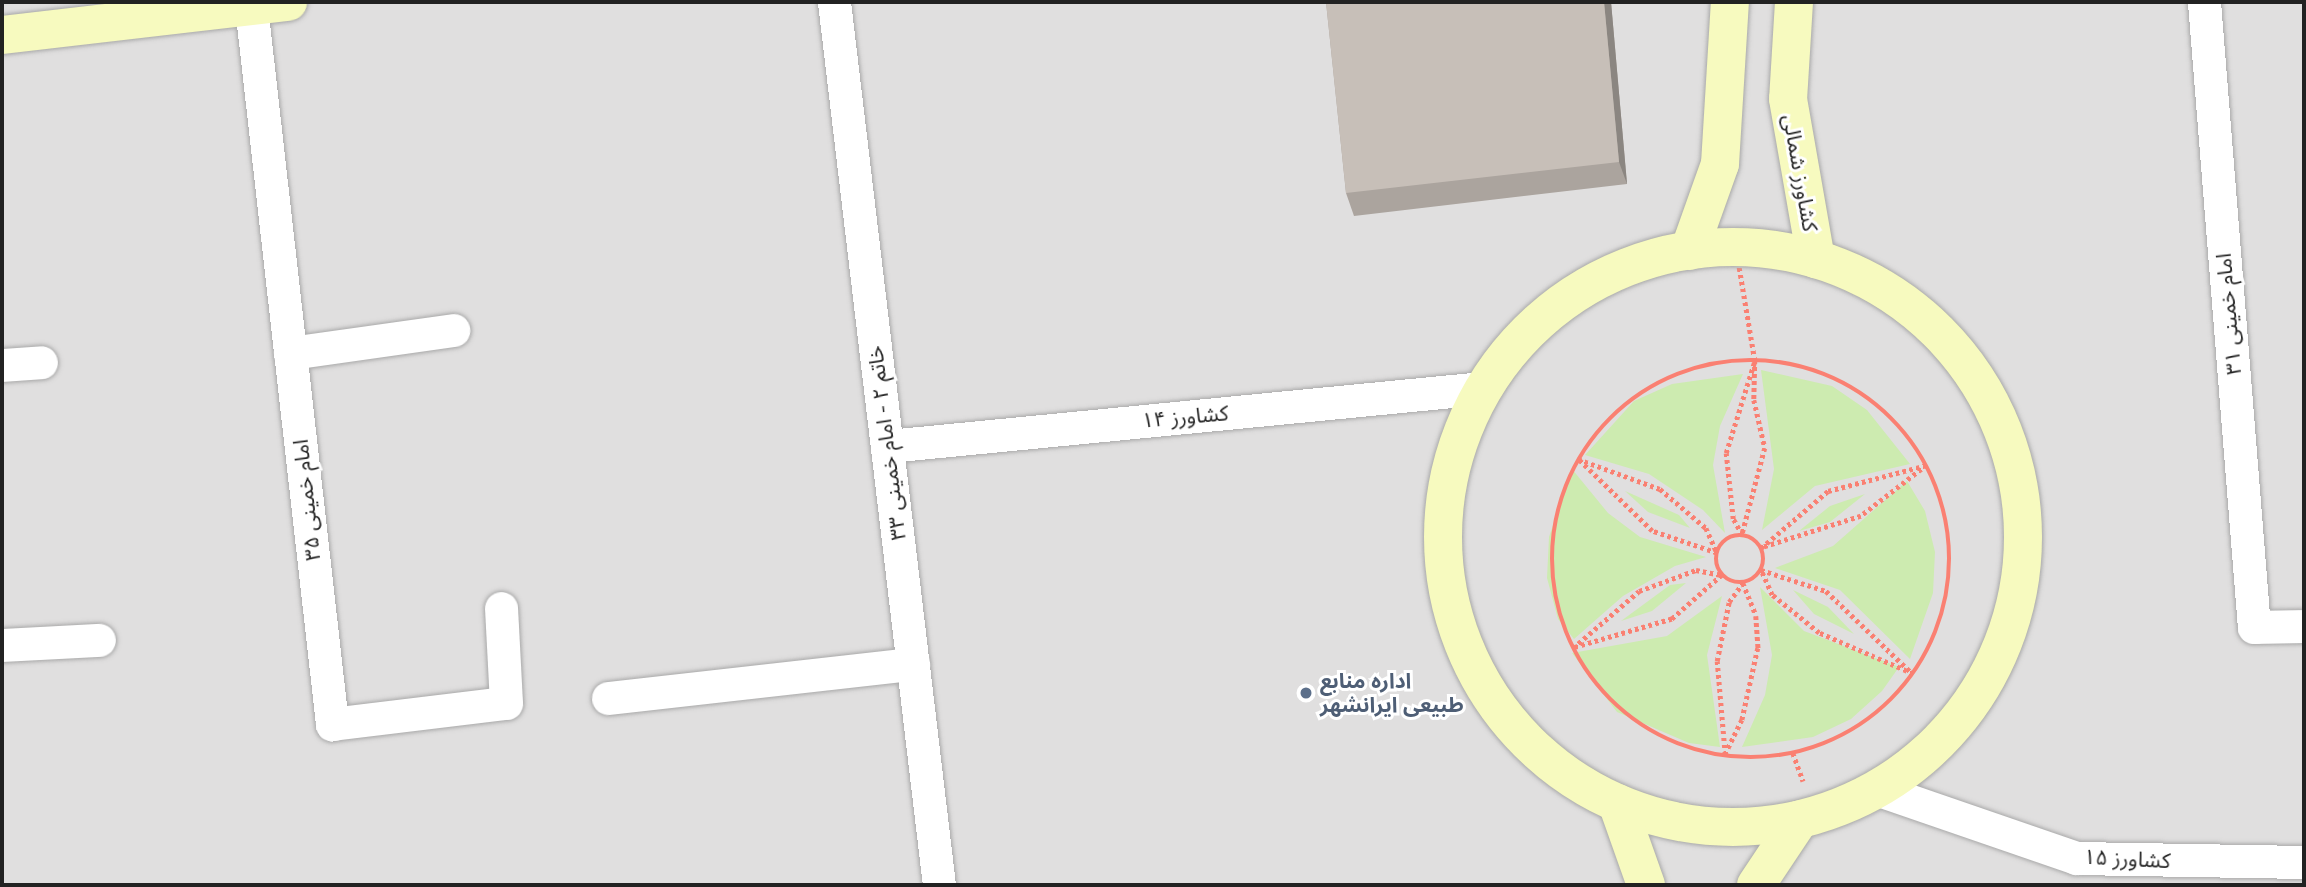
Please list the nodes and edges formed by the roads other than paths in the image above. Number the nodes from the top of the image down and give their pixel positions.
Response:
1 (288, 2) edge
2 (834, 2) edge
3 (1730, 2) edge
4 (1794, 2) edge
5 (2204, 2) edge
6 (251, 6) junction
7 (2, 35) edge
8 (1689, 251) junction
9 (1816, 260) junction
10 (453, 330) dead end
11 (290, 353) junction
12 (41, 362) dead end
13 (2, 365) edge
14 (1483, 388) junction
15 (888, 446) junction
16 (501, 608) dead end
17 (2304, 626) edge
18 (99, 640) dead end
19 (2, 645) edge
20 (913, 664) junction
21 (608, 698) dead end
22 (1877, 789) junction
23 (1617, 803) junction
24 (1800, 819) junction
25 (2304, 862) edge
26 (939, 885) edge
27 (1646, 885) edge
28 (1756, 885) edge

1 - 6 main road
2 - 15 street, خاتم ۲ - امام خمینی ۳۳
3 - 8 main road
4 - 9 main road, کشاورز شمالی
5 - 17 street, امام خمینی ۳۱
6 - 7 main road
6 - 11 street, امام خمینی ۳۵
8 - 9 main road
8 - 14 main road
9 - 22 main road
10 - 11 street
11 - 16 street, امام خمینی ۳۵
12 - 13 street
14 - 15 street, کشاورز ۱۴
14 - 23 main road
15 - 20 street, خاتم ۲ - امام خمینی ۳۳
18 - 19 street
20 - 21 street
20 - 26 street, خاتم ۲ - امام خمینی ۳۳
22 - 24 main road
22 - 25 street, کشاورز ۱۵
23 - 24 main road
23 - 27 main road
24 - 28 main road

